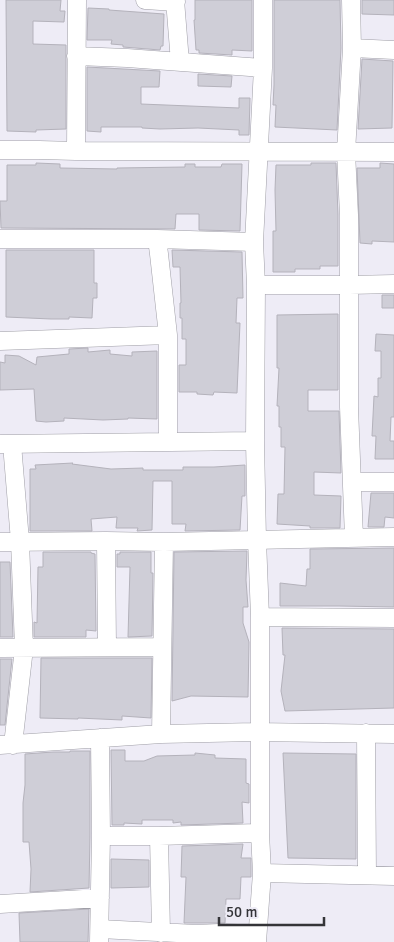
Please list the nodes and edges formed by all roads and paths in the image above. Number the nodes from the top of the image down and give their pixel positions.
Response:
1 (77, 0) edge
2 (145, 0) edge
3 (263, 0) edge
4 (351, 0) edge
5 (175, 1) edge
6 (352, 48) junction
7 (394, 50) edge
8 (76, 56) junction
9 (180, 62) junction
10 (263, 68) junction
11 (0, 150) edge
12 (76, 151) junction
13 (258, 151) junction
14 (346, 152) junction
15 (394, 152) edge
16 (0, 239) edge
17 (156, 239) junction
18 (254, 242) junction
19 (394, 284) edge
20 (256, 285) junction
21 (349, 285) junction
22 (168, 335) junction
23 (0, 341) edge
24 (254, 441) junction
25 (168, 442) junction
26 (6, 444) edge
27 (352, 482) junction
28 (394, 482) edge
29 (394, 537) edge
30 (354, 538) junction
31 (257, 540) junction
32 (20, 541) junction
33 (106, 541) junction
34 (0, 542) edge
35 (164, 542) junction
36 (260, 617) junction
37 (394, 618) edge
38 (107, 646) junction
39 (162, 647) junction
40 (0, 648) edge
41 (24, 648) junction
42 (260, 732) junction
43 (366, 733) junction
44 (161, 734) junction
45 (394, 734) edge
46 (100, 738) junction
47 (6, 745) edge
48 (260, 832) junction
49 (101, 836) junction
50 (159, 836) junction
51 (262, 873) junction
52 (367, 875) junction
53 (394, 876) edge
54 (100, 898) junction
55 (0, 904) edge
56 (160, 932) junction
57 (99, 936) edge
58 (257, 938) edge

1 - 8 street
2 - 5 street
3 - 10 street
4 - 6 street
5 - 9 street
6 - 7 street
6 - 14 street
8 - 9 street
8 - 12 street
9 - 10 street
10 - 13 street
11 - 12 street
12 - 13 street
13 - 14 street
13 - 18 street
14 - 15 street
14 - 21 street
16 - 17 street
17 - 18 street
17 - 22 street
18 - 20 street
19 - 21 street
20 - 21 street
20 - 24 street
21 - 27 street
22 - 23 street
22 - 25 street
24 - 25 street
24 - 31 street
25 - 26 street
26 - 32 street
27 - 28 street
27 - 30 street
29 - 30 street
30 - 31 street
31 - 35 street
31 - 36 street
32 - 33 street
32 - 34 street
32 - 41 street
33 - 35 street
33 - 38 street
35 - 39 street
36 - 37 street
36 - 42 street
38 - 39 street
38 - 41 street
39 - 44 street
40 - 41 street
41 - 47 street
42 - 43 street
42 - 44 street
42 - 48 street
43 - 45 street
43 - 52 street
44 - 46 street
46 - 47 street
46 - 49 street
48 - 50 street
48 - 51 street
49 - 50 street
49 - 54 street
50 - 56 street
51 - 52 street
51 - 58 street
52 - 53 street
54 - 55 street
54 - 57 street
56 - 57 street
56 - 58 street

